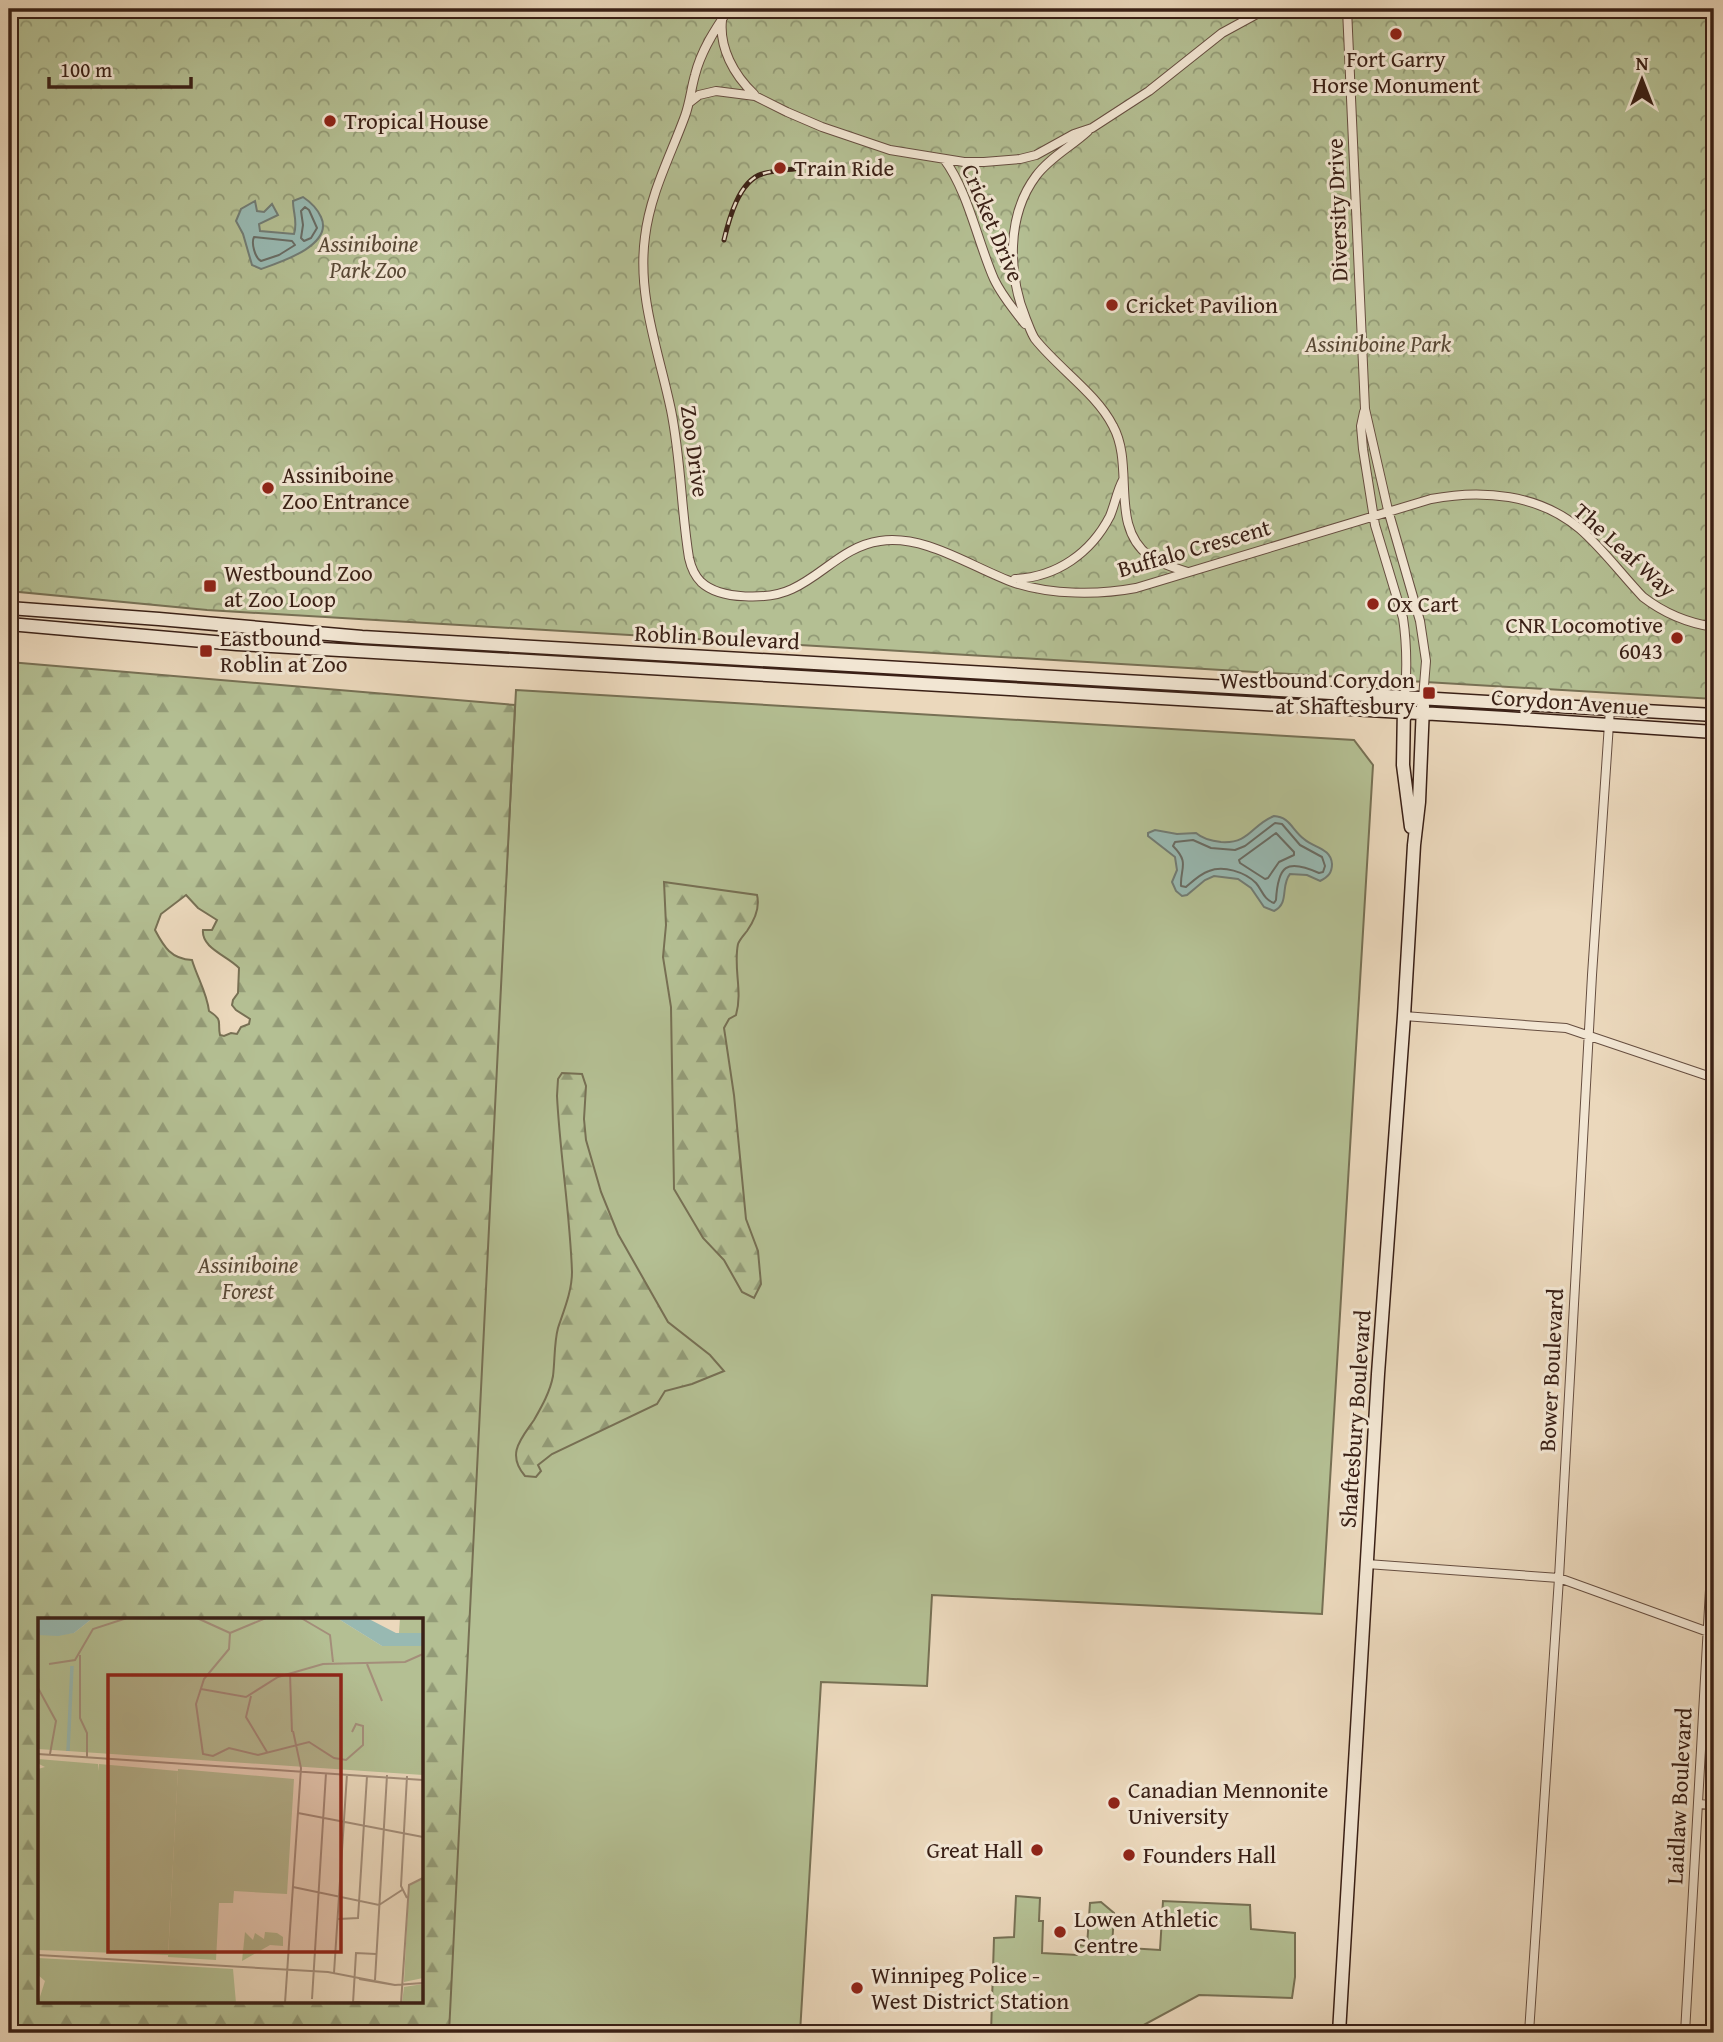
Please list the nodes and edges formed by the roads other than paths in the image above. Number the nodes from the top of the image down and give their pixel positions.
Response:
1 (729, 9) edge
2 (1266, 9) edge
3 (1347, 9) edge
4 (722, 20) junction
5 (755, 96) junction
6 (690, 102) junction
7 (1092, 128) junction
8 (944, 159) junction
9 (1033, 335) junction
10 (1365, 409) junction
11 (1124, 479) junction
12 (1388, 510) junction
13 (1374, 515) junction
14 (1188, 572) junction
15 (1008, 580) junction
16 (9, 608) edge
17 (9, 624) edge
18 (1714, 628) edge
19 (1405, 696) junction
20 (1423, 698) junction
21 (1609, 709) junction
22 (1404, 713) junction
23 (1422, 714) junction
24 (1714, 715) edge
25 (1608, 726) junction
26 (1714, 732) edge
27 (1414, 845) junction
28 (1404, 1017) junction
29 (1589, 1035) junction
30 (1714, 1078) edge
31 (1714, 1519) edge
32 (1367, 1564) junction
33 (1559, 1578) junction
34 (1712, 1633) edge
35 (1698, 1804) junction
36 (1714, 1805) edge
37 (1341, 1996) junction
38 (1332, 2033) edge
39 (1339, 2033) edge
40 (1529, 2033) edge
41 (1685, 2033) edge

1 - 4 street, Zoo Drive
2 - 7 street
3 - 10 street, Diversity Drive
4 - 5 street
4 - 6 street, Zoo Drive
5 - 6 street
5 - 8 street
6 - 15 street, Zoo Drive
7 - 8 street
7 - 9 street, Cricket Drive
8 - 9 street, Cricket Drive
9 - 11 street, Cricket Drive
10 - 12 street, Diversity Drive
10 - 13 street, Diversity Drive
11 - 14 street, Cricket Drive
11 - 15 street, Cricket Drive
12 - 13 street, Buffalo Crescent
12 - 18 street, The Leaf Way
12 - 20 street, Diversity Drive
13 - 14 street, Buffalo Crescent
13 - 19 street, Diversity Drive
14 - 15 street, Buffalo Crescent
16 - 19 main road, Roblin Boulevard
17 - 22 main road, Roblin Boulevard
19 - 20 main road, Roblin Boulevard
19 - 22 main road, Shaftesbury Boulevard
20 - 21 main road, Corydon Avenue
20 - 23 main road, Shaftesbury Boulevard
21 - 24 main road, Corydon Avenue
21 - 25 street, Bower Boulevard
22 - 23 main road, Roblin Boulevard
22 - 27 main road, Shaftesbury Boulevard
23 - 25 main road, Corydon Avenue
23 - 27 main road, Shaftesbury Boulevard
25 - 26 main road, Corydon Avenue
25 - 29 street, Bower Boulevard
27 - 28 main road, Shaftesbury Boulevard
28 - 29 street
28 - 32 main road, Shaftesbury Boulevard
29 - 30 street
29 - 33 street, Bower Boulevard
31 - 34 street, Laidlaw Boulevard
32 - 33 street
32 - 37 main road, Shaftesbury Boulevard
33 - 34 street
33 - 40 street, Bower Boulevard
34 - 35 street, Laidlaw Boulevard
35 - 36 street
35 - 41 street, Laidlaw Boulevard
37 - 38 main road, Shaftesbury Boulevard
37 - 39 main road, Shaftesbury Boulevard

